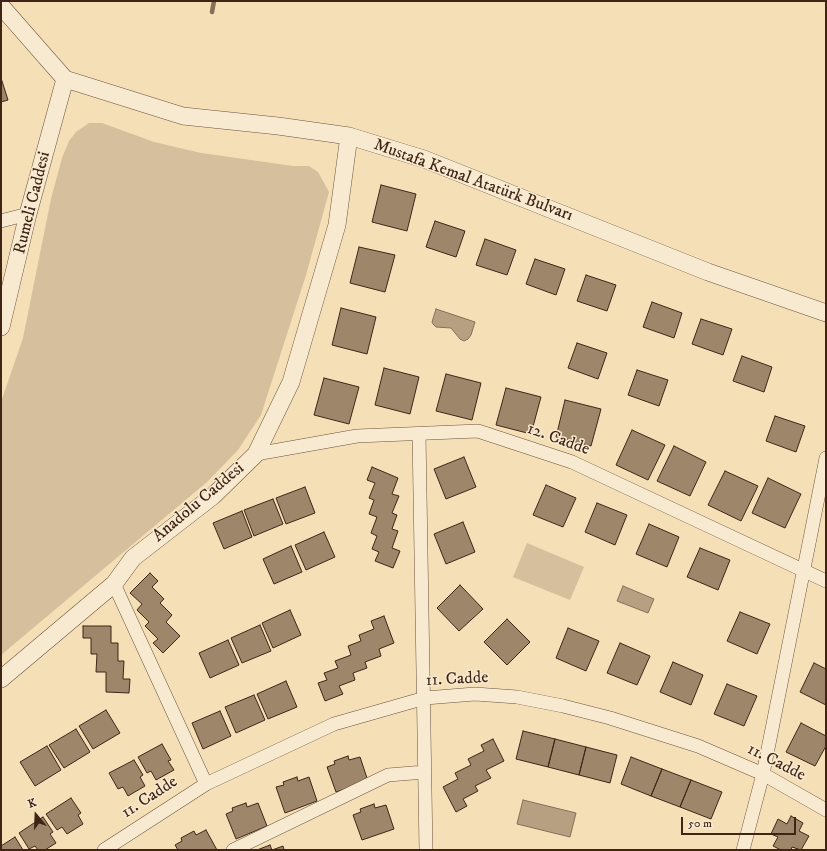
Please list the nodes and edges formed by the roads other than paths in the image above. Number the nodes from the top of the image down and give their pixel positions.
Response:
1 (1, 6) edge
2 (65, 79) junction
3 (349, 136) junction
4 (28, 214) junction
5 (1, 221) edge
6 (826, 313) edge
7 (1, 327) edge
8 (419, 434) junction
9 (256, 454) junction
10 (826, 458) edge
11 (804, 572) junction
12 (826, 581) edge
13 (114, 584) junction
14 (1, 679) edge
15 (424, 698) junction
16 (425, 772) junction
17 (763, 774) junction
18 (206, 784) junction
19 (826, 810) edge
20 (104, 850) edge
21 (233, 850) edge
22 (426, 850) edge
23 (743, 850) edge

1 - 2 street
2 - 3 street, Mustafa Kemal Atatürk Bulvarı
2 - 4 street, Rumeli Caddesi
3 - 6 street, Mustafa Kemal Atatürk Bulvarı
3 - 9 street, Anadolu Caddesi
4 - 5 street
4 - 7 street, Rumeli Caddesi
8 - 9 street, 12. Cadde
8 - 11 street, 12. Cadde
8 - 15 street
9 - 13 street, Anadolu Caddesi
10 - 11 street
11 - 12 street, 12. Cadde
11 - 17 street
13 - 14 street, Anadolu Caddesi
13 - 18 street
15 - 16 street
15 - 17 street, 11. Cadde
15 - 18 street, 11. Cadde
16 - 21 street
16 - 22 street
17 - 19 street, 11. Cadde
17 - 23 street
18 - 20 street, 11. Cadde

